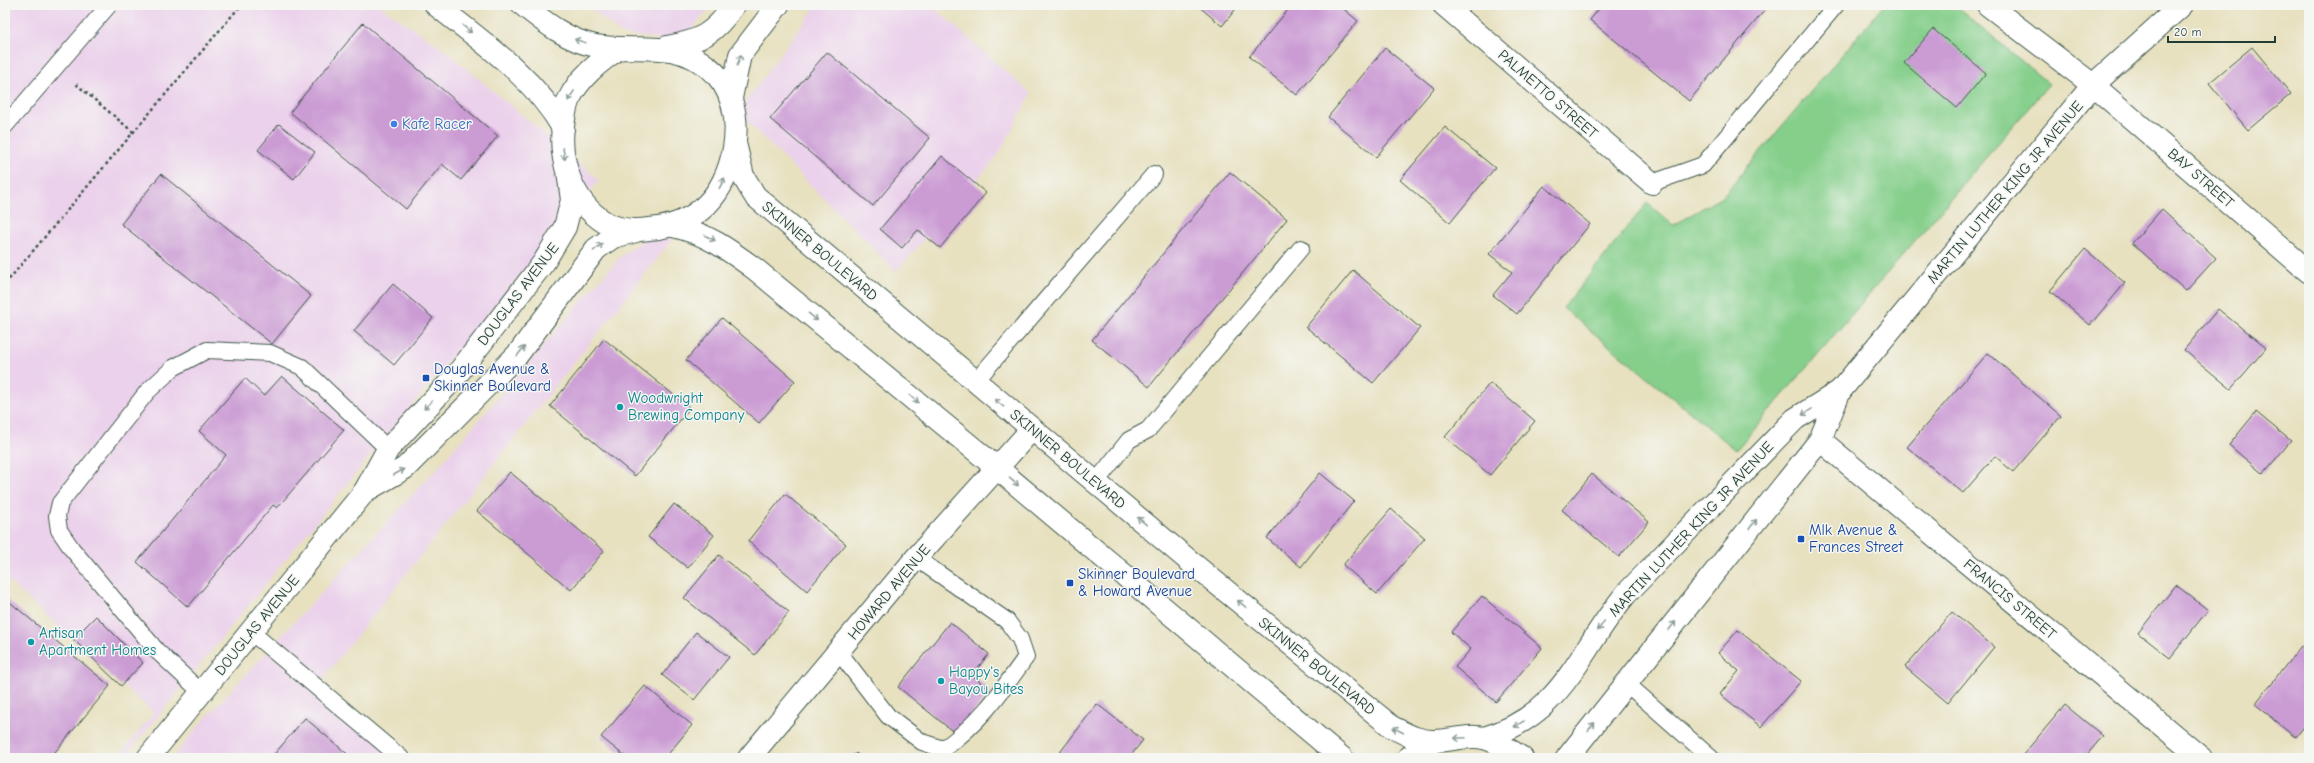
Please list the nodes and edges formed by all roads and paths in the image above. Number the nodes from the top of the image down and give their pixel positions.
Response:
1 (109, 5) edge
2 (241, 5) edge
3 (436, 5) edge
4 (522, 5) edge
5 (734, 5) edge
6 (778, 5) edge
7 (1444, 5) edge
8 (1836, 5) edge
9 (1988, 5) edge
10 (2182, 5) edge
11 (666, 48) junction
12 (618, 49) junction
13 (55, 67) junction
14 (2093, 85) junction
15 (731, 98) junction
16 (5, 126) edge
17 (563, 128) junction
18 (133, 132) junction
19 (735, 143) junction
20 (1154, 174) dead end
21 (569, 179) junction
22 (1652, 183) joint
23 (673, 226) junction
24 (640, 230) junction
25 (1301, 248) dead end
26 (2309, 272) edge
27 (5, 284) edge
28 (975, 382) junction
29 (1840, 391) junction
30 (1032, 430) junction
31 (1820, 440) junction
32 (388, 449) junction
33 (997, 468) junction
34 (1096, 482) junction
35 (365, 491) junction
36 (916, 558) junction
37 (251, 632) junction
38 (839, 652) junction
39 (1626, 683) junction
40 (202, 693) junction
41 (1484, 738) junction
42 (1435, 741) junction
43 (148, 758) edge
44 (401, 758) edge
45 (749, 758) edge
46 (1342, 758) edge
47 (1408, 758) edge
48 (1522, 758) edge
49 (1567, 758) edge
50 (1711, 758) edge
51 (2201, 758) edge

1 - 13 lane
2 - 18 path
3 -> 17 street
12 -> 4 street, SKINNER BOULEVARD
5 - 11 street
15 -> 6 street
7 - 22 street, PALMETTO STREET
8 - 22 lane
9 - 14 street, BAY STREET
10 - 14 street, MARTIN LUTHER KING JR AVENUE
11 - 12 street, SKINNER BOULEVARD
11 - 15 street, SKINNER BOULEVARD
12 -> 17 street, SKINNER BOULEVARD
13 - 16 lane
13 - 18 path
14 - 26 street, BAY STREET
14 - 29 street, MARTIN LUTHER KING JR AVENUE
15 - 19 street, SKINNER BOULEVARD
17 -> 21 street, SKINNER BOULEVARD
18 - 27 path
23 -> 19 street, SKINNER BOULEVARD
19 - 28 street, SKINNER BOULEVARD
20 - 28 lane
21 - 24 street, SKINNER BOULEVARD
21 -> 32 street, DOUGLAS AVENUE
23 - 24 street, SKINNER BOULEVARD
23 -> 33 street, SKINNER BOULEVARD
35 -> 24 street, DOUGLAS AVENUE
25 - 34 lane
30 -> 28 street, SKINNER BOULEVARD
29 - 31 street, MARTIN LUTHER KING JR AVENUE
29 -> 41 street, MARTIN LUTHER KING JR AVENUE
30 - 33 street, HOWARD AVENUE
30 - 34 street, SKINNER BOULEVARD
39 -> 31 street, MARTIN LUTHER KING JR AVENUE
31 - 51 street, FRANCIS STREET
32 - 35 street, DOUGLAS AVENUE
32 - 40 lane
33 - 36 street, HOWARD AVENUE
33 -> 46 street, SKINNER BOULEVARD
42 -> 34 street, SKINNER BOULEVARD
35 - 37 street, DOUGLAS AVENUE
36 - 38 street, HOWARD AVENUE
36 - 38 lane
37 - 40 street, DOUGLAS AVENUE
37 - 44 lane
38 - 45 street, HOWARD AVENUE
49 -> 39 street, MARTIN LUTHER KING JR AVENUE
39 - 50 lane
40 - 43 street, DOUGLAS AVENUE
41 -> 42 street, SKINNER BOULEVARD
41 - 48 street, SKINNER BOULEVARD
42 - 47 street, SKINNER BOULEVARD

